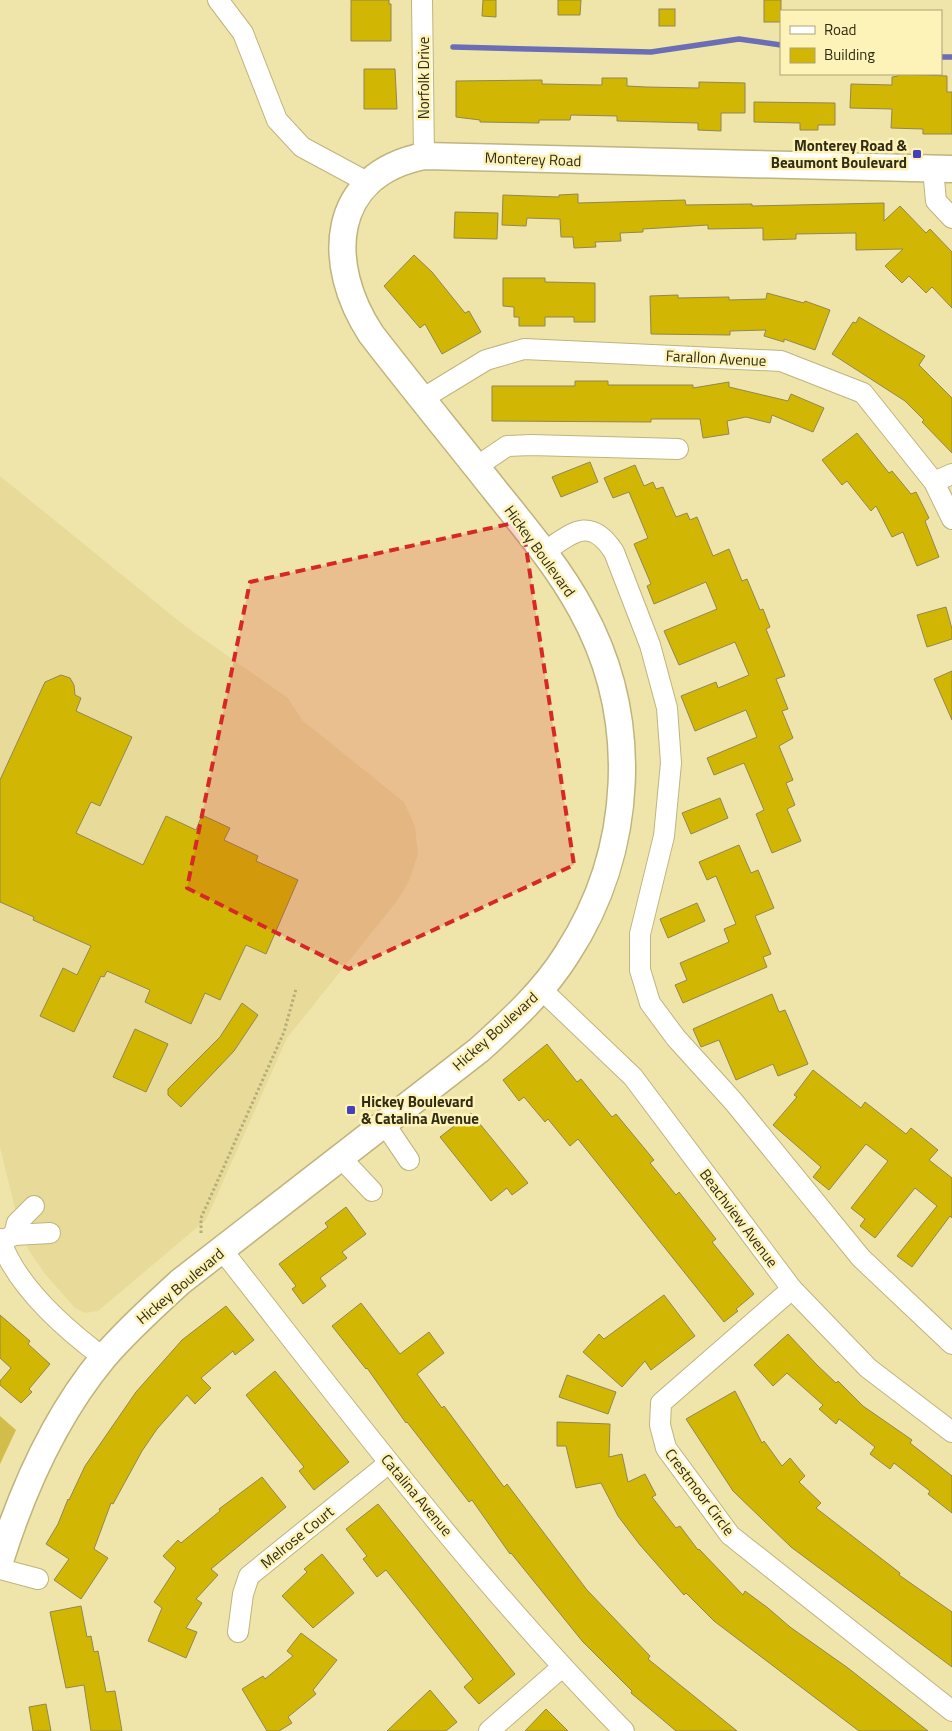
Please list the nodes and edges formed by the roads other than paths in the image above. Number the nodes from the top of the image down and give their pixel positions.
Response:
1 (218, 0) edge
2 (422, 0) edge
3 (424, 156) junction
4 (942, 169) edge
5 (367, 182) junction
6 (952, 218) edge
7 (422, 399) junction
8 (678, 449) dead end
9 (476, 467) junction
10 (943, 478) edge
11 (952, 519) edge
12 (544, 552) junction
13 (541, 990) junction
14 (384, 1123) junction
15 (340, 1157) junction
16 (409, 1160) dead end
17 (372, 1191) dead end
18 (34, 1206) dead end
19 (50, 1233) dead end
20 (4, 1240) edge
21 (222, 1250) junction
22 (792, 1289) junction
23 (952, 1344) edge
24 (104, 1358) junction
25 (952, 1432) edge
26 (390, 1463) junction
27 (0, 1561) edge
28 (0, 1569) edge
29 (38, 1579) dead end
30 (238, 1632) dead end
31 (561, 1668) junction
32 (952, 1711) edge
33 (489, 1731) edge
34 (624, 1731) edge

1 - 5 street
2 - 3 street, Norfolk Drive
3 - 4 main road, Monterey Road
3 - 5 main road, Monterey Road
4 - 6 street
5 - 7 main road, Hickey Boulevard
7 - 9 main road, Hickey Boulevard
7 - 10 street, Farallon Avenue
8 - 9 street
9 - 12 main road, Hickey Boulevard
10 - 11 street, Farallon Avenue
12 - 13 main road, Hickey Boulevard
12 - 23 street
13 - 14 main road, Hickey Boulevard
13 - 22 street, Beachview Avenue
14 - 15 main road, Hickey Boulevard
14 - 16 street
15 - 17 street
15 - 21 main road, Hickey Boulevard
18 - 20 street
19 - 20 street
20 - 24 street
21 - 24 main road, Hickey Boulevard
21 - 26 street, Catalina Avenue
22 - 25 street, Beachview Avenue
22 - 32 street, Crestmoor Circle
24 - 27 main road, Hickey Boulevard
26 - 30 street, Melrose Court
26 - 31 street, Catalina Avenue
28 - 29 street
31 - 33 street
31 - 34 street, Catalina Avenue

